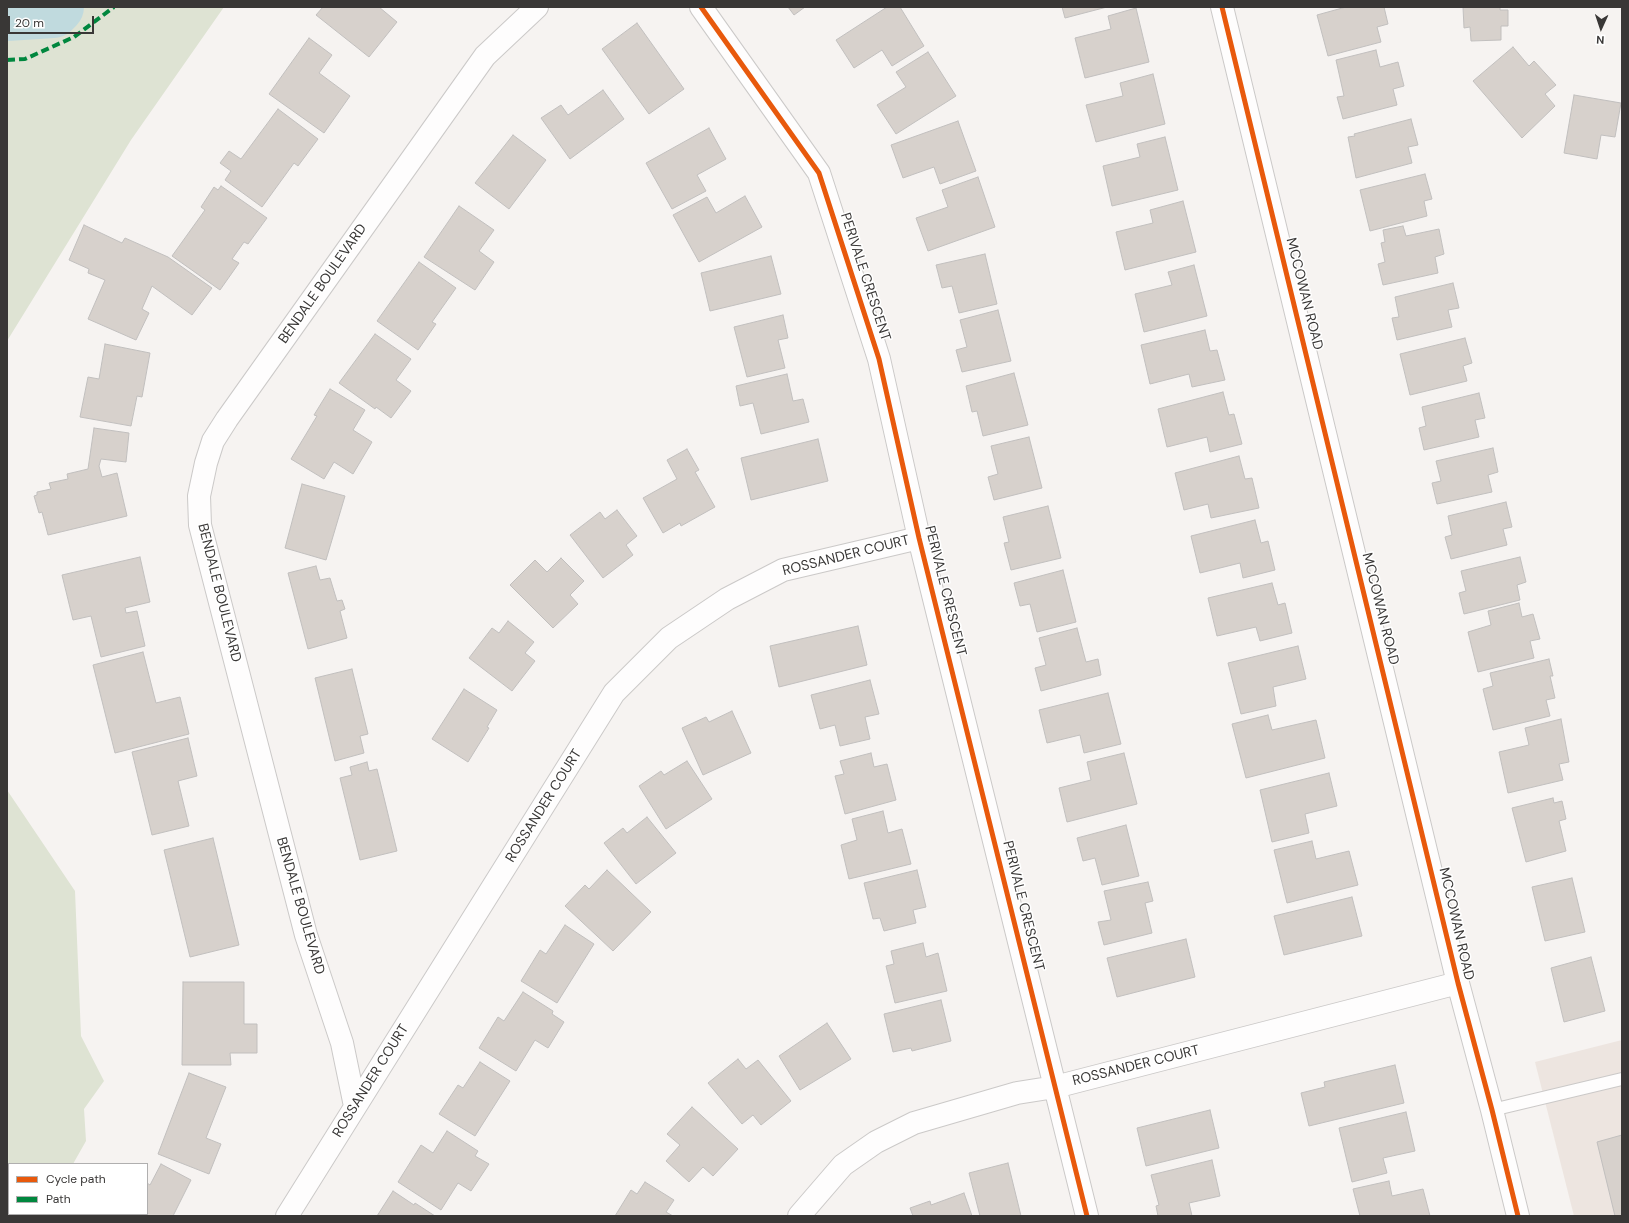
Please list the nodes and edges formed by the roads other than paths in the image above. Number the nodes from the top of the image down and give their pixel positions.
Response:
1 (537, 7) edge
2 (701, 7) edge
3 (1222, 7) edge
4 (919, 538) junction
5 (1458, 983) junction
6 (1622, 1079) edge
7 (1055, 1087) junction
8 (355, 1106) junction
9 (1492, 1110) junction
10 (287, 1216) edge
11 (799, 1216) edge
12 (1087, 1216) edge
13 (1518, 1216) edge

1 - 8 street, BENDALE BOULEVARD
2 - 4 street, PERIVALE CRESCENT
3 - 5 street, MCCOWAN ROAD
4 - 7 street, PERIVALE CRESCENT
4 - 8 street, ROSSANDER COURT
5 - 7 street, ROSSANDER COURT
5 - 9 street, MCCOWAN ROAD
6 - 9 lane
7 - 11 street, ROSSANDER COURT
7 - 12 street, PERIVALE CRESCENT
8 - 10 street, ROSSANDER COURT
9 - 13 street, MCCOWAN ROAD

